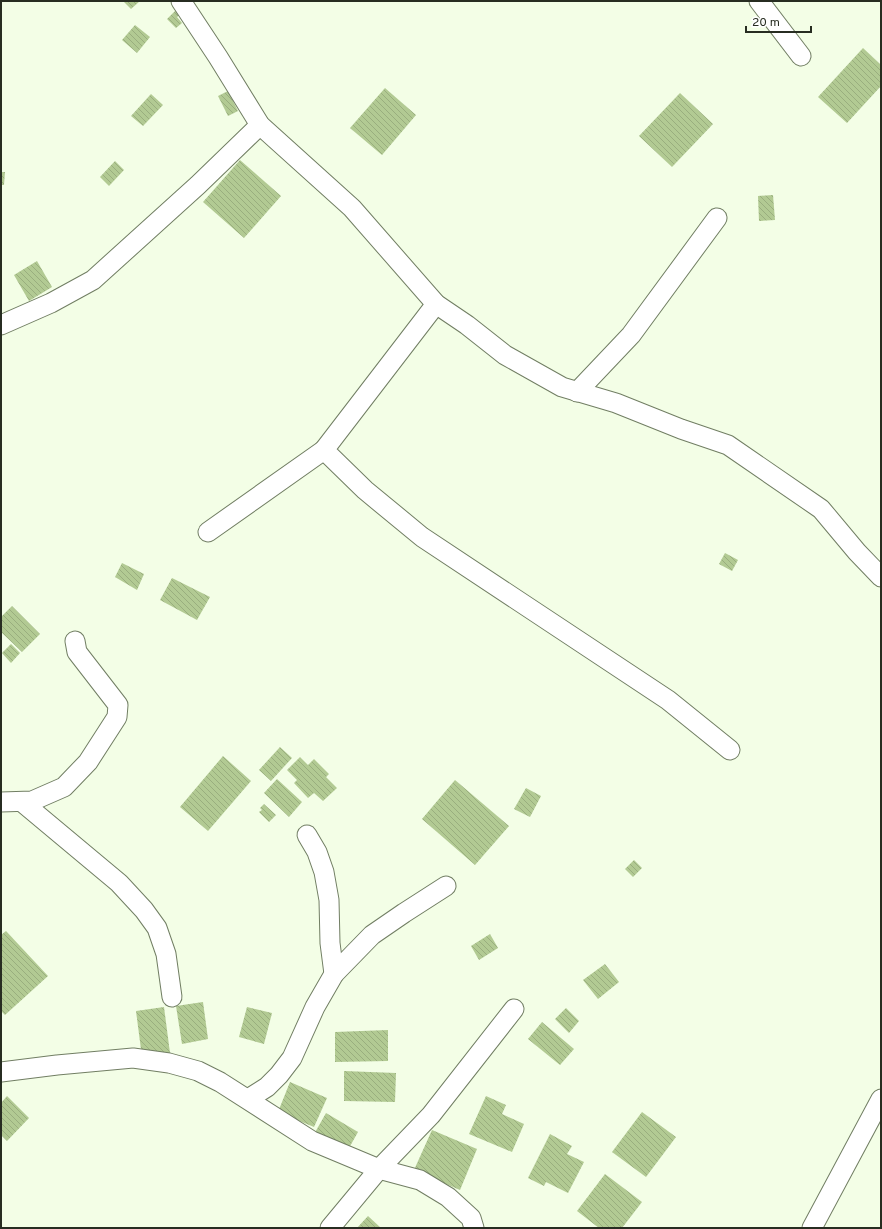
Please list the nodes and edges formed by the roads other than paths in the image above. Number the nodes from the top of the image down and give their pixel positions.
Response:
1 (180, 1) edge
2 (759, 1) edge
3 (801, 56) dead end
4 (260, 125) junction
5 (717, 218) dead end
6 (436, 304) junction
7 (1, 325) edge
8 (577, 392) junction
9 (324, 450) junction
10 (208, 532) dead end
11 (881, 577) edge
12 (75, 641) dead end
13 (730, 750) dead end
14 (1, 802) edge
15 (22, 802) junction
16 (307, 835) dead end
17 (446, 886) dead end
18 (334, 974) junction
19 (172, 997) dead end
20 (514, 1009) dead end
21 (1, 1072) edge
22 (248, 1099) junction
23 (881, 1099) edge
24 (380, 1169) junction
25 (330, 1228) edge
26 (474, 1228) edge
27 (812, 1228) edge

1 - 4 street
2 - 3 street
4 - 6 street
4 - 7 street
5 - 8 street
6 - 8 street
6 - 9 street
8 - 11 street
9 - 10 street
9 - 13 street
12 - 15 street
14 - 15 street
15 - 19 street
16 - 18 street
17 - 18 street
18 - 22 street
20 - 24 street
21 - 22 street
22 - 24 street
23 - 27 street
24 - 25 street
24 - 26 street

